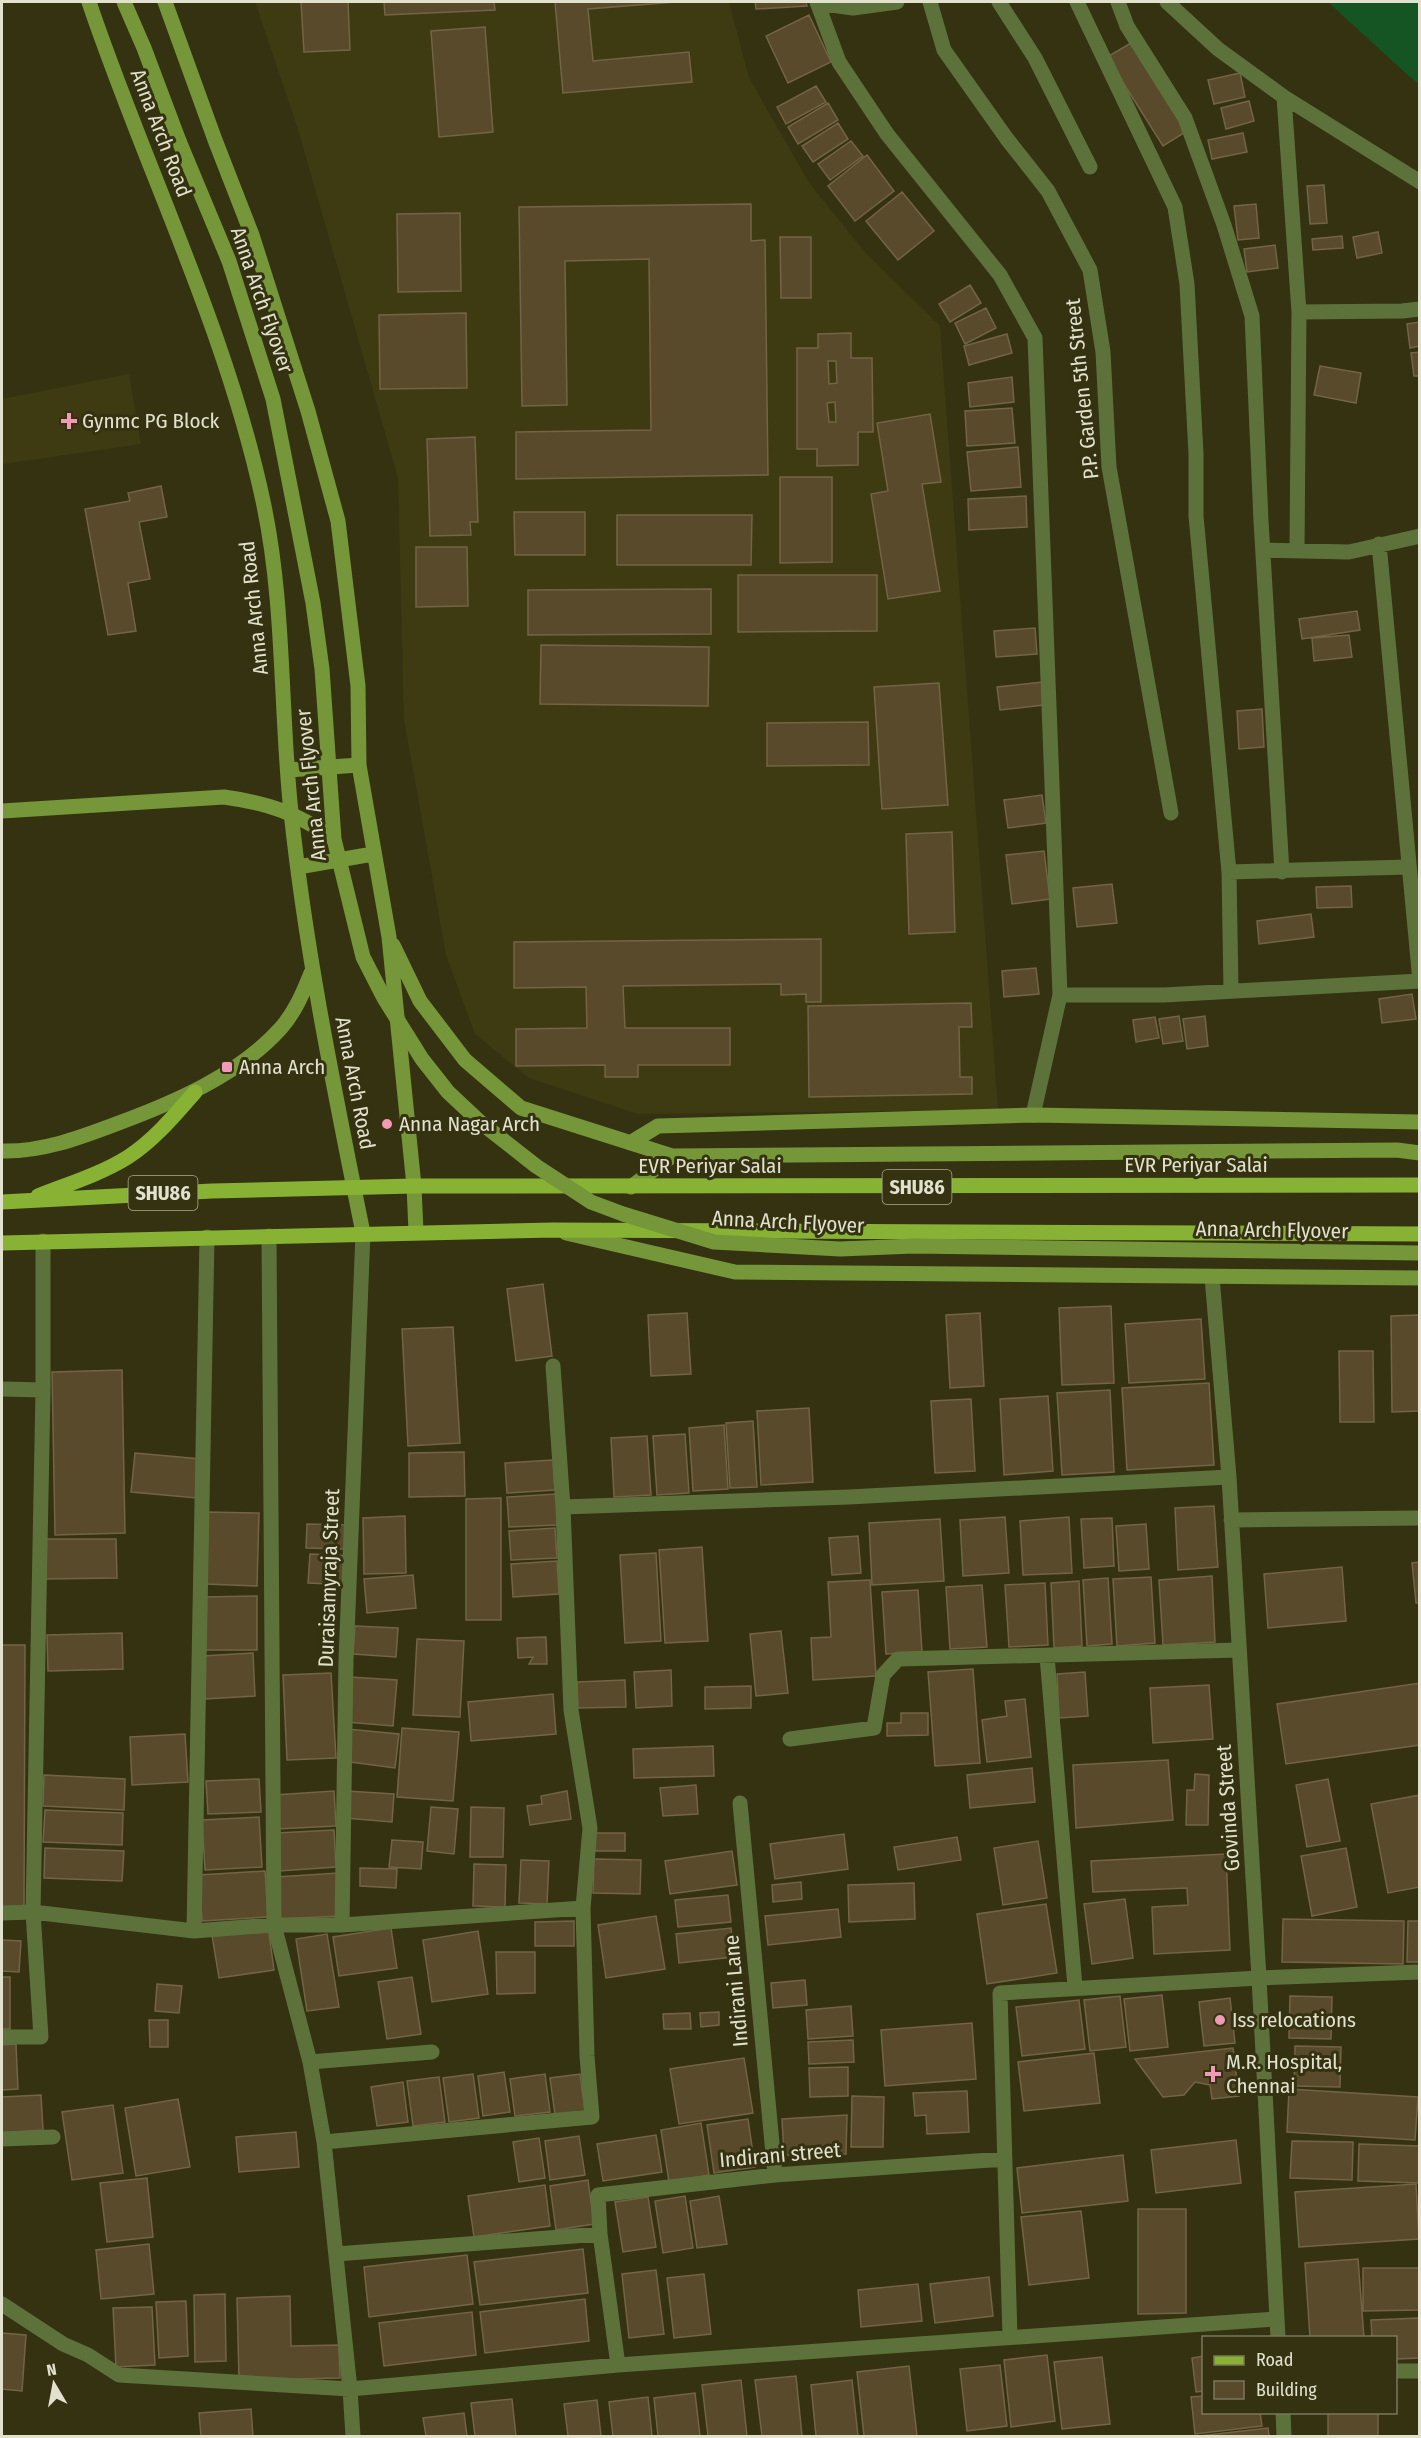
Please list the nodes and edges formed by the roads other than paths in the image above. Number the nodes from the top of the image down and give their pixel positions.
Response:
1 (89, 2) edge
2 (124, 2) edge
3 (165, 2) edge
4 (817, 2) edge
5 (897, 2) edge
6 (930, 2) edge
7 (999, 2) edge
8 (1077, 2) edge
9 (1118, 2) edge
10 (1167, 2) edge
11 (1284, 97) junction
12 (1090, 168) dead end
13 (1419, 183) edge
14 (1419, 309) edge
15 (1299, 312) junction
16 (1419, 536) edge
17 (1379, 544) junction
18 (1264, 550) junction
19 (1297, 550) junction
20 (359, 765) junction
21 (288, 770) junction
22 (2, 811) edge
23 (1172, 813) dead end
24 (334, 838) junction
25 (374, 854) junction
26 (298, 867) junction
27 (1408, 867) junction
28 (1229, 872) junction
29 (1282, 872) junction
30 (388, 937) junction
31 (311, 973) junction
32 (1419, 981) edge
33 (1231, 990) junction
34 (1060, 995) junction
35 (195, 1092) junction
36 (1033, 1115) junction
37 (1419, 1122) edge
38 (630, 1143) junction
39 (2, 1151) edge
40 (1419, 1153) edge
41 (672, 1156) junction
42 (1419, 1185) edge
43 (414, 1186) junction
44 (631, 1186) junction
45 (354, 1187) junction
46 (24, 1201) junction
47 (2, 1202) edge
48 (553, 1230) junction
49 (416, 1232) junction
50 (363, 1233) junction
51 (1419, 1234) edge
52 (269, 1236) junction
53 (207, 1237) junction
54 (43, 1241) junction
55 (2, 1243) edge
56 (1419, 1253) edge
57 (1212, 1277) junction
58 (1419, 1278) edge
59 (553, 1366) dead end
60 (2, 1389) edge
61 (44, 1390) junction
62 (1229, 1477) junction
63 (563, 1507) junction
64 (1419, 1518) edge
65 (1231, 1520) junction
66 (1239, 1650) junction
67 (1047, 1656) junction
68 (790, 1739) dead end
69 (740, 1803) dead end
70 (583, 1908) junction
71 (33, 1912) junction
72 (2, 1913) edge
73 (274, 1924) junction
74 (342, 1925) junction
75 (195, 1931) junction
76 (1419, 1972) edge
77 (1259, 1978) junction
78 (1075, 1987) junction
79 (2, 2037) edge
80 (432, 2052) dead end
81 (310, 2062) junction
82 (53, 2137) dead end
83 (2, 2139) edge
84 (324, 2142) junction
85 (1005, 2159) junction
86 (775, 2175) junction
87 (600, 2234) junction
88 (336, 2254) junction
89 (2, 2304) edge
90 (1276, 2319) junction
91 (1278, 2336) edge
92 (1010, 2337) junction
93 (618, 2365) junction
94 (1397, 2371) edge
95 (1419, 2371) edge
96 (350, 2389) junction
97 (1283, 2414) edge
98 (353, 2436) edge
99 (1284, 2436) edge

1 - 21 main road, Anna Arch Road
2 - 24 main road, Anna Arch Flyover, bridge
3 - 20 main road, Anna Arch Road
4 - 5 street
4 - 34 street
6 - 23 street, P.P. Garden 5th Street
7 - 12 street
8 - 28 street
9 - 18 street
10 - 11 street
11 - 13 street
11 - 15 street
14 - 15 street
15 - 19 street
16 - 17 street
17 - 19 street
17 - 27 street
18 - 19 street
18 - 29 street
20 - 21 main road
20 - 25 main road, Anna Arch Road
21 - 26 main road, Anna Arch Road
22 - 24 main road, bridge
24 - 56 main road, Anna Arch Flyover, bridge
25 - 26 main road
25 - 30 main road, Anna Arch Road
26 - 31 main road, Anna Arch Road
27 - 29 street
27 - 32 street
28 - 29 street
28 - 33 street
30 - 38 main road, Anna Arch Road
30 - 43 main road, Anna Arch Road
31 - 35 main road
31 - 45 main road, Anna Arch Road
32 - 33 street
33 - 34 street
34 - 36 street
35 - 39 main road
35 - 46 main road
36 - 37 main road
36 - 38 main road
38 - 41 main road
40 - 41 main road
41 - 44 main road
42 - 44 main road, EVR Periyar Salai / SHU86
43 - 44 main road, EVR Periyar Salai / SHU86
43 - 45 main road, EVR Periyar Salai / SHU86
43 - 49 main road, Anna Arch Road
45 - 46 main road, EVR Periyar Salai / SHU86
45 - 50 main road, Anna Arch Road
46 - 47 main road, EVR Periyar Salai / SHU86
48 - 49 main road, SHU86
48 - 51 main road, SHU86
48 - 57 main road
49 - 50 main road, SHU86
50 - 52 main road, SHU86
50 - 74 street, Duraisamyraja Street
52 - 53 main road, SHU86
52 - 73 street
53 - 54 main road, SHU86
53 - 75 street
54 - 55 main road, SHU86
54 - 61 street
57 - 58 main road
57 - 62 street, Govinda Street
59 - 63 street
60 - 61 street
61 - 71 street
62 - 63 street
62 - 65 street, Govinda Street
63 - 70 street
64 - 65 street
65 - 66 street, Govinda Street
66 - 67 street
66 - 77 street, Govinda Street
67 - 68 street
67 - 78 street
69 - 86 street, Indirani Lane
70 - 74 street
70 - 84 street
71 - 72 street
71 - 75 street
71 - 79 street
73 - 74 street
73 - 75 street
73 - 81 street
76 - 77 street
77 - 78 street
77 - 90 street, Govinda Street
78 - 85 street
80 - 81 street
81 - 84 street
82 - 83 street
84 - 88 street
85 - 86 street, Indirani street
85 - 92 street
86 - 87 street, Indirani street
87 - 88 street
87 - 93 street, Indirani street
88 - 96 street
89 - 96 street
90 - 91 street, Govinda Street
90 - 92 street
92 - 93 street
93 - 96 street
94 - 95 street
96 - 98 street
97 - 99 street

